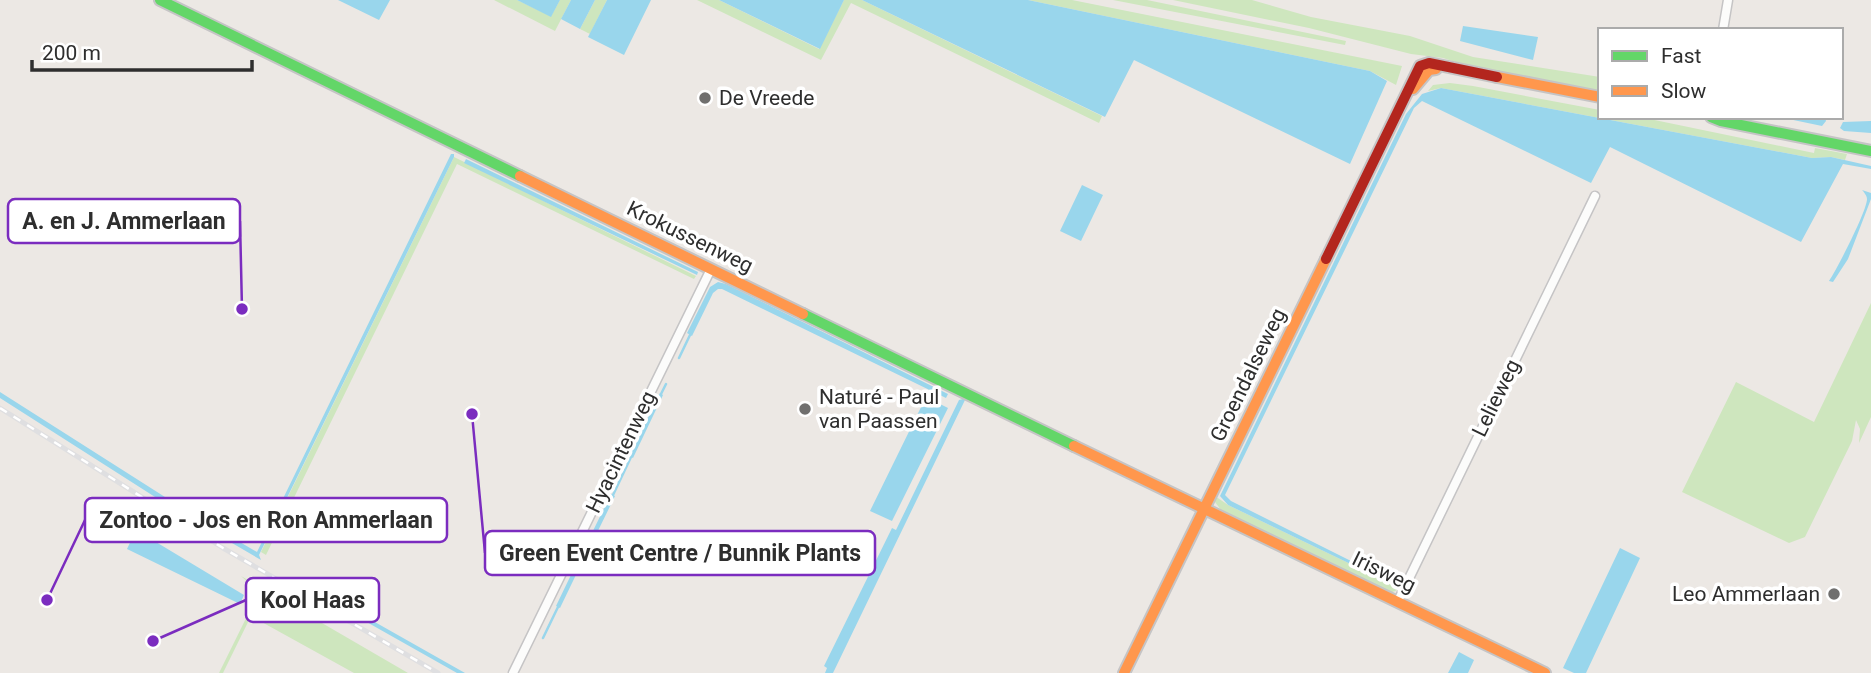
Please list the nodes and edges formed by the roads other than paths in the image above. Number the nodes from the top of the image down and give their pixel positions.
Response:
1 (160, 0) edge
2 (1728, 0) edge
3 (1723, 28) edge
4 (1420, 66) junction
5 (1436, 69) junction
6 (1456, 69) junction
7 (1408, 94) junction
8 (1598, 97) edge
9 (1716, 119) edge
10 (1740, 119) edge
11 (1769, 129) junction
12 (1871, 151) edge
13 (1595, 196) dead end
14 (711, 269) junction
15 (1205, 507) junction
16 (1398, 601) junction
17 (513, 673) edge
18 (1124, 673) edge
19 (1545, 673) edge

1 - 14 street, Krokussenweg
2 - 3 street
4 - 5 street
4 - 6 street
4 - 7 street, Groendalseweg
5 - 6 street
5 - 7 street, Groendalseweg
6 - 8 street
7 - 15 street, Groendalseweg
9 - 11 street
10 - 11 street
11 - 12 street
13 - 16 street, Lelieweg
14 - 15 street, Krokussenweg
14 - 17 street, Hyacintenweg
15 - 16 street, Irisweg
15 - 18 street, Groendalseweg
16 - 19 street, Irisweg

